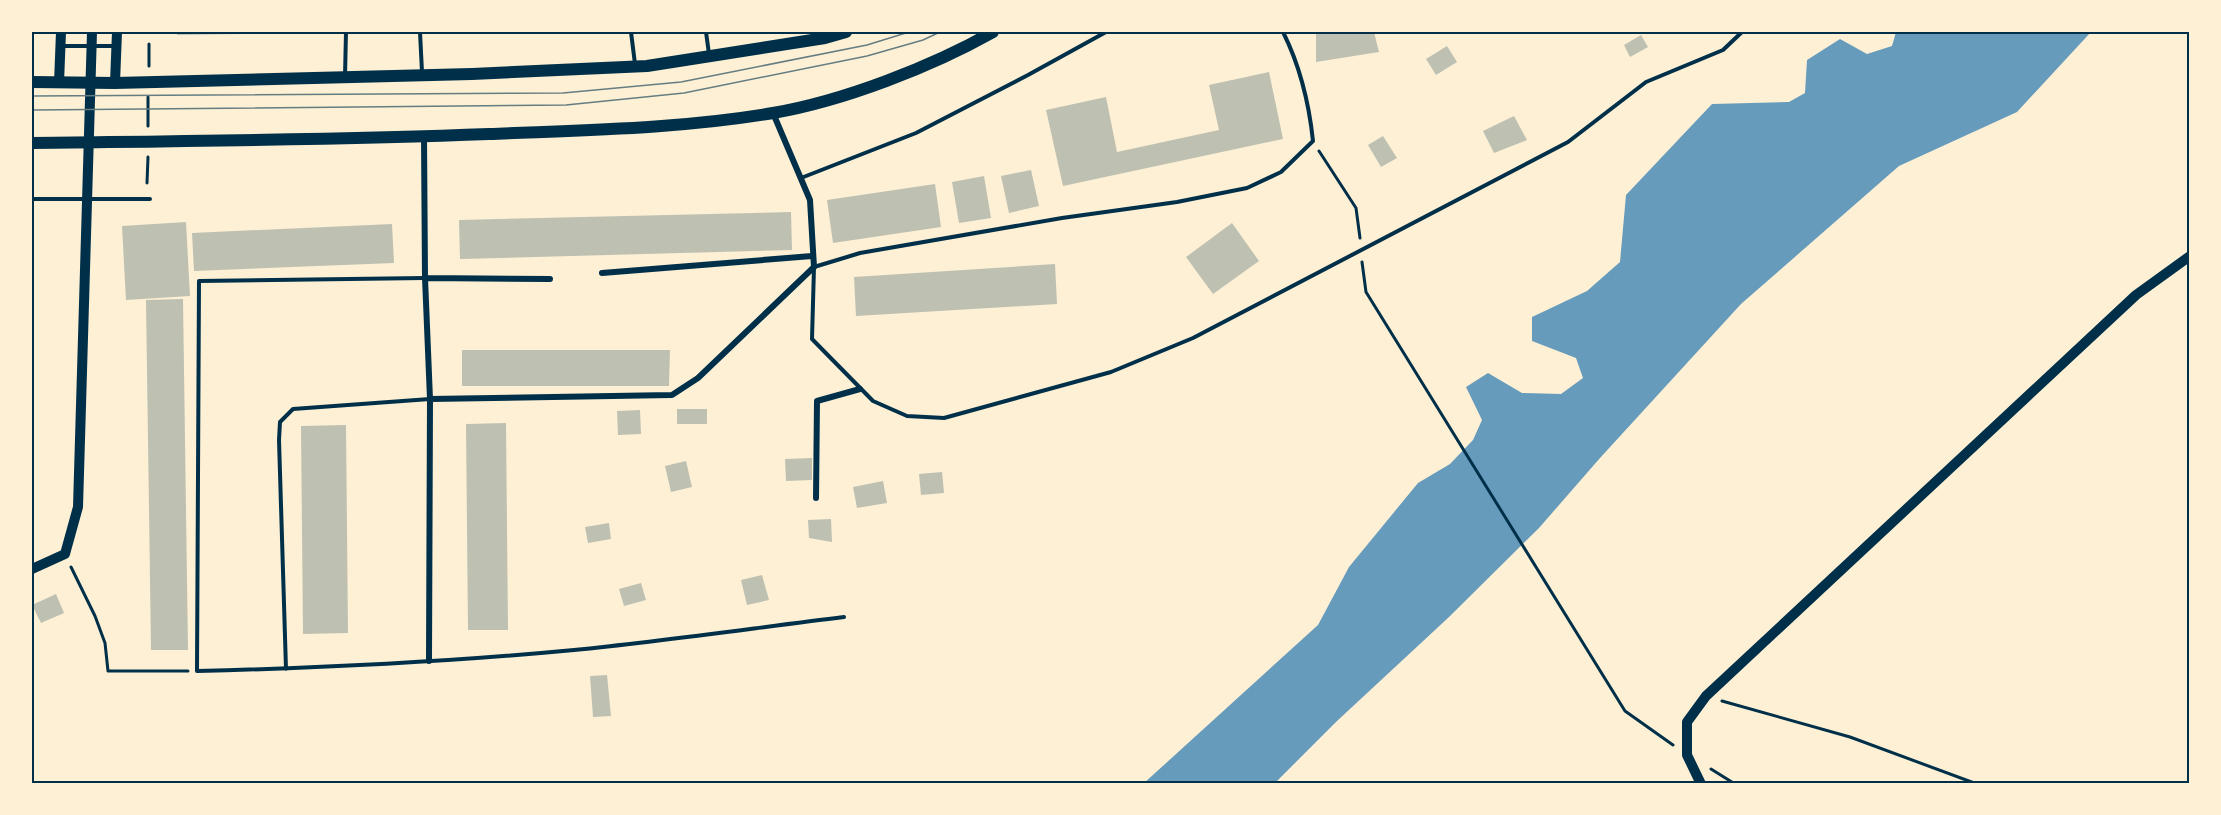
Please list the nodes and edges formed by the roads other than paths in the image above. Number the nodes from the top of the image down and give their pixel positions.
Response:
1 (61, 32) edge
2 (92, 32) edge
3 (117, 32) edge
4 (346, 32) edge
5 (420, 32) edge
6 (631, 32) edge
7 (706, 32) edge
8 (846, 32) edge
9 (993, 32) edge
10 (1106, 32) edge
11 (1283, 32) edge
12 (1742, 32) edge
13 (60, 46) junction
14 (116, 46) junction
15 (710, 56) junction
16 (636, 66) junction
17 (422, 75) junction
18 (345, 77) junction
19 (32, 82) edge
20 (59, 83) junction
21 (115, 83) junction
22 (773, 113) junction
23 (424, 137) junction
24 (32, 143) edge
25 (801, 178) junction
26 (32, 199) edge
27 (150, 199) dead end
28 (812, 256) junction
29 (2190, 256) edge
30 (814, 267) junction
31 (602, 273) dead end
32 (425, 278) junction
33 (550, 279) dead end
34 (860, 389) junction
35 (430, 399) junction
36 (816, 498) dead end
37 (32, 569) edge
38 (844, 617) dead end
39 (429, 661) junction
40 (286, 669) junction
41 (1701, 783) edge

1 - 13 street
2 - 37 street
3 - 14 street
4 - 18 lane
5 - 17 lane
6 - 16 lane
7 - 15 lane
8 - 15 main road
9 - 22 main road
10 - 25 lane
11 - 30 lane
12 - 34 lane
13 - 14 lane
13 - 20 street
14 - 21 street
15 - 16 main road
16 - 17 main road
17 - 18 main road
18 - 21 main road
19 - 20 main road
20 - 21 main road
22 - 23 main road
22 - 25 street
23 - 24 main road
23 - 32 street
25 - 28 street
26 - 27 lane
28 - 30 street
28 - 31 street
29 - 41 street
30 - 34 lane
30 - 35 street
32 - 33 street
32 - 35 street
32 - 40 lane
34 - 36 street
35 - 39 street
35 - 40 lane
38 - 39 lane
39 - 40 lane

